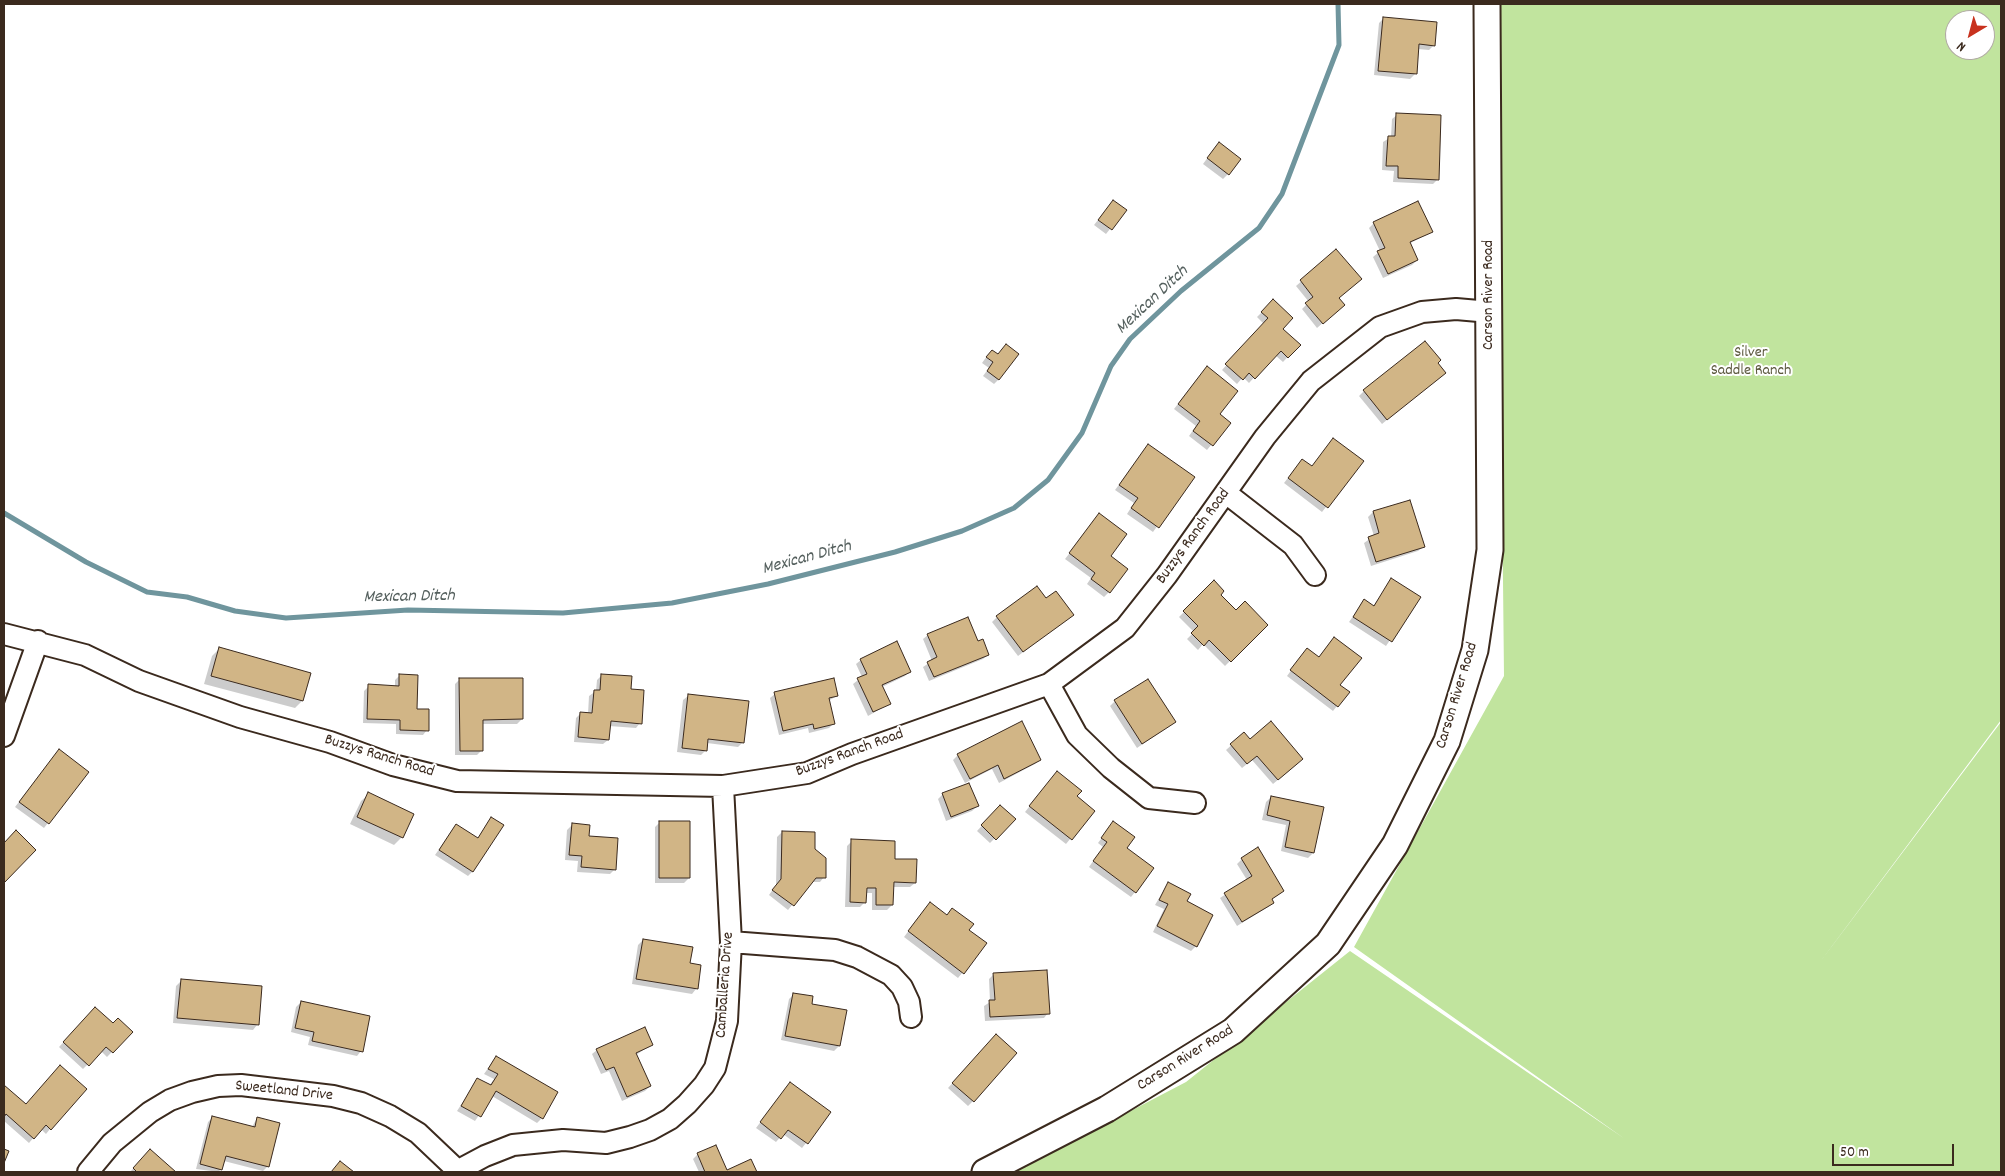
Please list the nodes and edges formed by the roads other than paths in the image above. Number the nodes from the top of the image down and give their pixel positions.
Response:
1 (1487, 4) edge
2 (1490, 312) junction
3 (1226, 493) junction
4 (1315, 574) dead end
5 (4, 634) edge
6 (38, 641) junction
7 (1049, 684) junction
8 (4, 736) edge
9 (723, 786) junction
10 (1195, 803) dead end
11 (731, 942) junction
12 (912, 1017) dead end
13 (456, 1171) edge
14 (88, 1172) edge
15 (985, 1172) edge

1 - 2 street, Carson River Road
2 - 3 street, Buzzys Ranch Road
2 - 15 street, Carson River Road
3 - 4 street
3 - 7 street, Buzzys Ranch Road
5 - 6 street, Buzzys Ranch Road
6 - 8 street
6 - 9 street, Buzzys Ranch Road
7 - 9 street, Buzzys Ranch Road
7 - 10 street
9 - 11 street, Camballeria Drive
11 - 12 street
11 - 13 street, Camballeria Drive
13 - 14 street, Sweetland Drive

